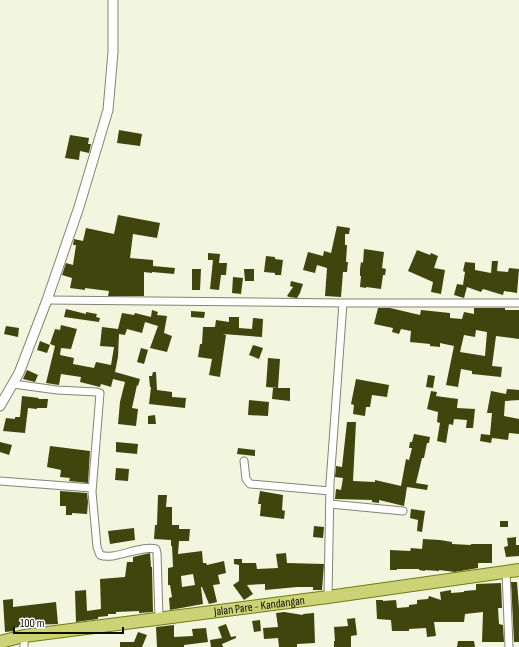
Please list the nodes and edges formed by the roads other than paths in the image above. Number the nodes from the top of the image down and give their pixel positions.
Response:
1 (114, 0) edge
2 (47, 300) junction
3 (519, 303) edge
4 (343, 304) junction
5 (13, 384) junction
6 (0, 406) edge
7 (244, 461) dead end
8 (0, 481) edge
9 (92, 488) junction
10 (330, 491) junction
11 (330, 504) junction
12 (403, 511) dead end
13 (519, 570) edge
14 (506, 571) junction
15 (328, 597) junction
16 (159, 618) junction
17 (0, 642) edge
18 (24, 642) edge
19 (509, 647) edge

1 - 2 street
2 - 4 street
2 - 5 street
3 - 4 street
4 - 10 street
5 - 6 street
5 - 9 street
7 - 10 street
8 - 9 street
9 - 16 street
10 - 11 street
11 - 12 street
11 - 15 street
13 - 14 main road, Jalan Pare - Kandangan
14 - 15 main road, Jalan Pare - Kandangan
14 - 19 street
15 - 16 main road, Jalan Pare - Kandangan
16 - 18 main road, Jalan Pare - Kandangan
17 - 18 main road, Jalan Pare - Kandangan

